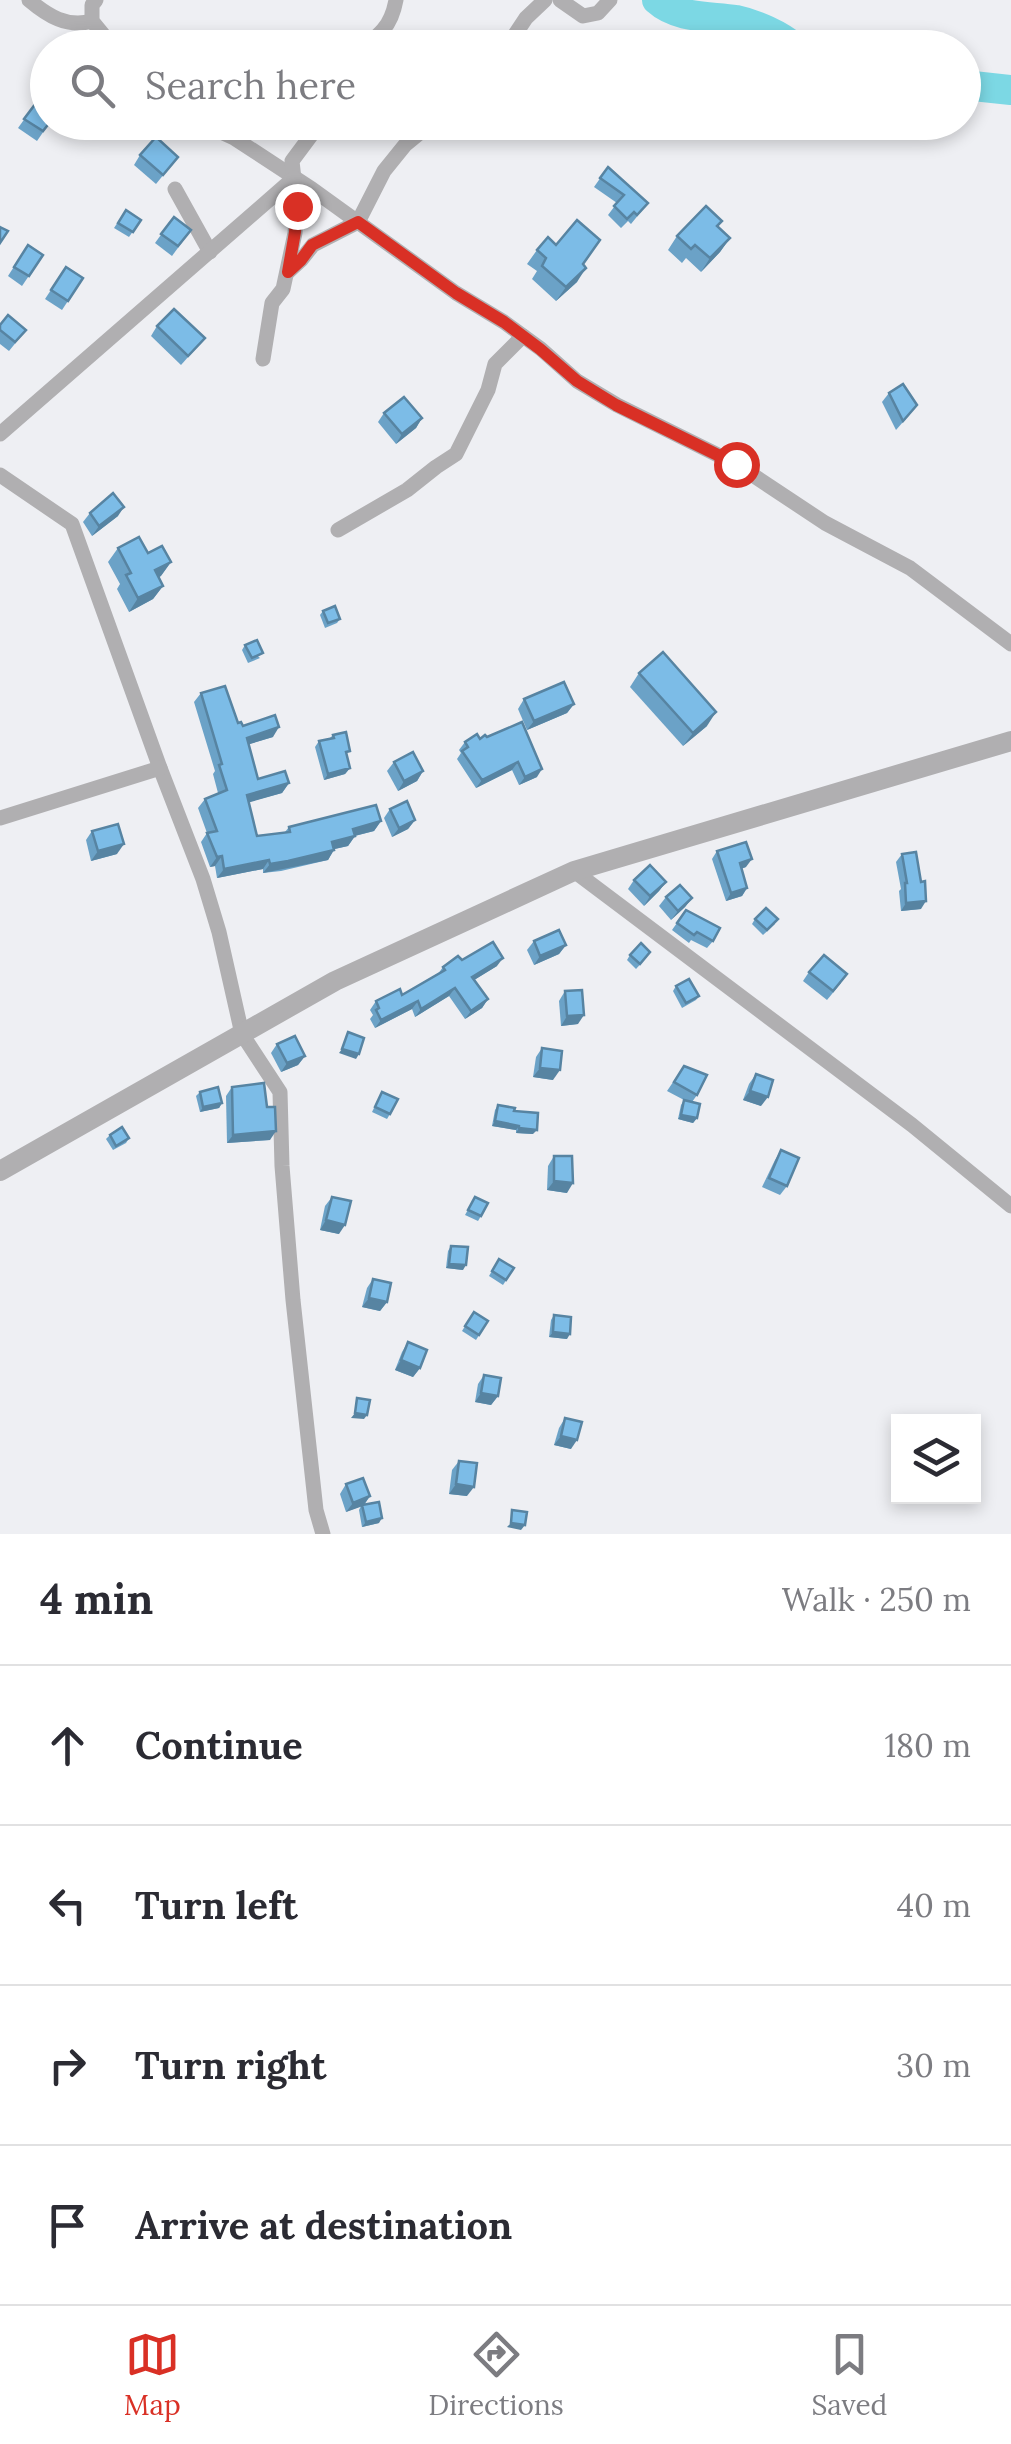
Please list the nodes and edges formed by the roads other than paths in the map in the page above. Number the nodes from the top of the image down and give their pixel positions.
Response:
1 (28, 0) edge
2 (96, 0) edge
3 (396, 0) edge
4 (545, 0) edge
5 (560, 0) edge
6 (610, 0) edge
7 (92, 21) junction
8 (99, 30) edge
9 (383, 30) edge
10 (518, 30) edge
11 (237, 140) edge
12 (307, 140) edge
13 (412, 140) edge
14 (294, 178) junction
15 (175, 189) dead end
16 (358, 222) junction
17 (210, 252) junction
18 (288, 272) junction
19 (524, 336) junction
20 (263, 359) dead end
21 (0, 434) edge
22 (0, 474) edge
23 (338, 530) dead end
24 (1008, 645) edge
25 (1011, 741) edge
26 (160, 768) junction
27 (0, 818) edge
28 (574, 871) junction
29 (242, 1034) junction
30 (0, 1171) edge
31 (1011, 1206) edge
32 (323, 1534) edge

1 - 7 street
2 - 7 street
3 - 9 street
4 - 10 street
5 - 6 street
7 - 8 street
11 - 14 street
12 - 14 street
13 - 16 street
14 - 16 street
14 - 17 street
14 - 18 street
15 - 17 street
16 - 18 street
16 - 19 street
17 - 21 street
18 - 20 street
19 - 23 street
19 - 24 street
22 - 26 street
25 - 28 street
26 - 27 street
26 - 29 street
28 - 29 street
28 - 31 street
29 - 30 street
29 - 32 street

